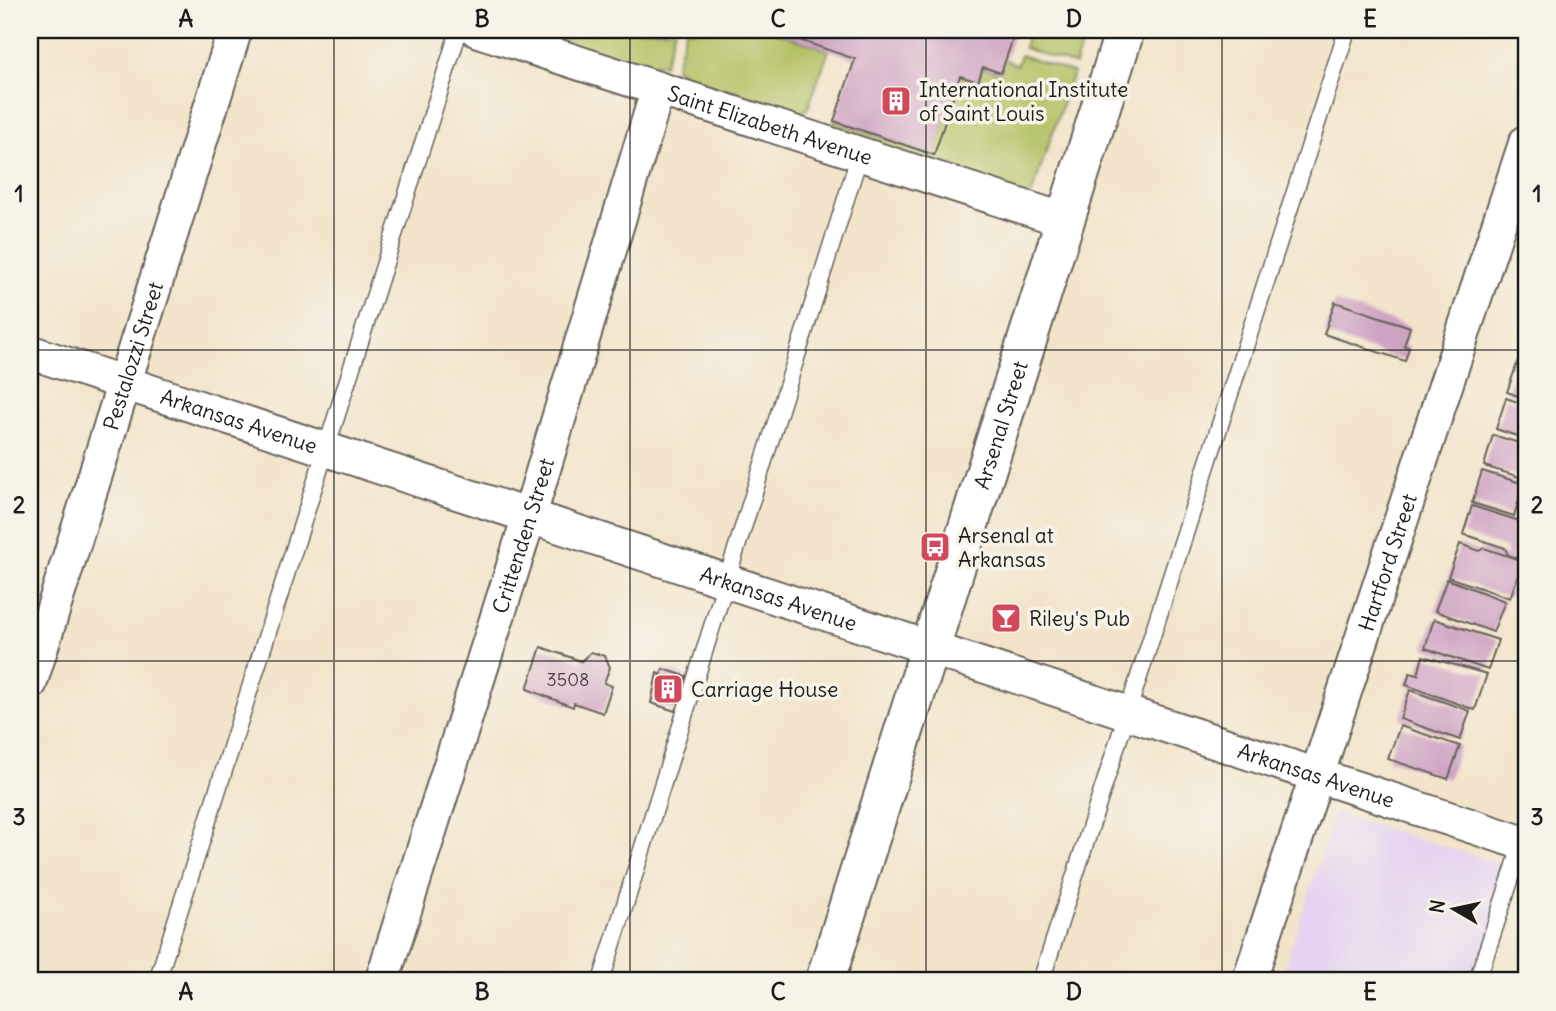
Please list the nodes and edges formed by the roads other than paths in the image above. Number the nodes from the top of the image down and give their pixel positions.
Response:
1 (235, 30) edge
2 (459, 30) edge
3 (477, 30) edge
4 (1125, 30) edge
5 (1347, 30) edge
6 (658, 89) junction
7 (1526, 142) edge
8 (860, 154) junction
9 (1064, 220) junction
10 (30, 352) edge
11 (124, 384) junction
12 (327, 450) junction
13 (529, 517) junction
14 (727, 582) junction
15 (930, 646) junction
16 (30, 683) edge
17 (1128, 713) junction
18 (1316, 774) junction
19 (1525, 839) edge
20 (157, 981) edge
21 (382, 981) edge
22 (601, 981) edge
23 (825, 981) edge
24 (1041, 981) edge
25 (1249, 981) edge
26 (1477, 981) edge

1 - 11 street, Pestalozzi Street
2 - 12 lane
3 - 6 street, Saint Elizabeth Avenue
4 - 9 main road, Arsenal Street
5 - 17 lane
6 - 8 street, Saint Elizabeth Avenue
6 - 13 street, Crittenden Street
7 - 18 street, Hartford Street
8 - 9 street, Saint Elizabeth Avenue
8 - 14 lane
9 - 15 main road, Arsenal Street
10 - 11 street, Arkansas Avenue
11 - 12 street, Arkansas Avenue
11 - 16 street, Pestalozzi Street
12 - 13 street, Arkansas Avenue
12 - 20 lane
13 - 14 street, Arkansas Avenue
13 - 21 street, Crittenden Street
14 - 15 street, Arkansas Avenue
14 - 22 lane
15 - 17 street, Arkansas Avenue
15 - 23 main road, Arsenal Street
17 - 18 street, Arkansas Avenue
17 - 24 lane
18 - 19 street, Arkansas Avenue
18 - 25 street, Hartford Street
19 - 26 lane

